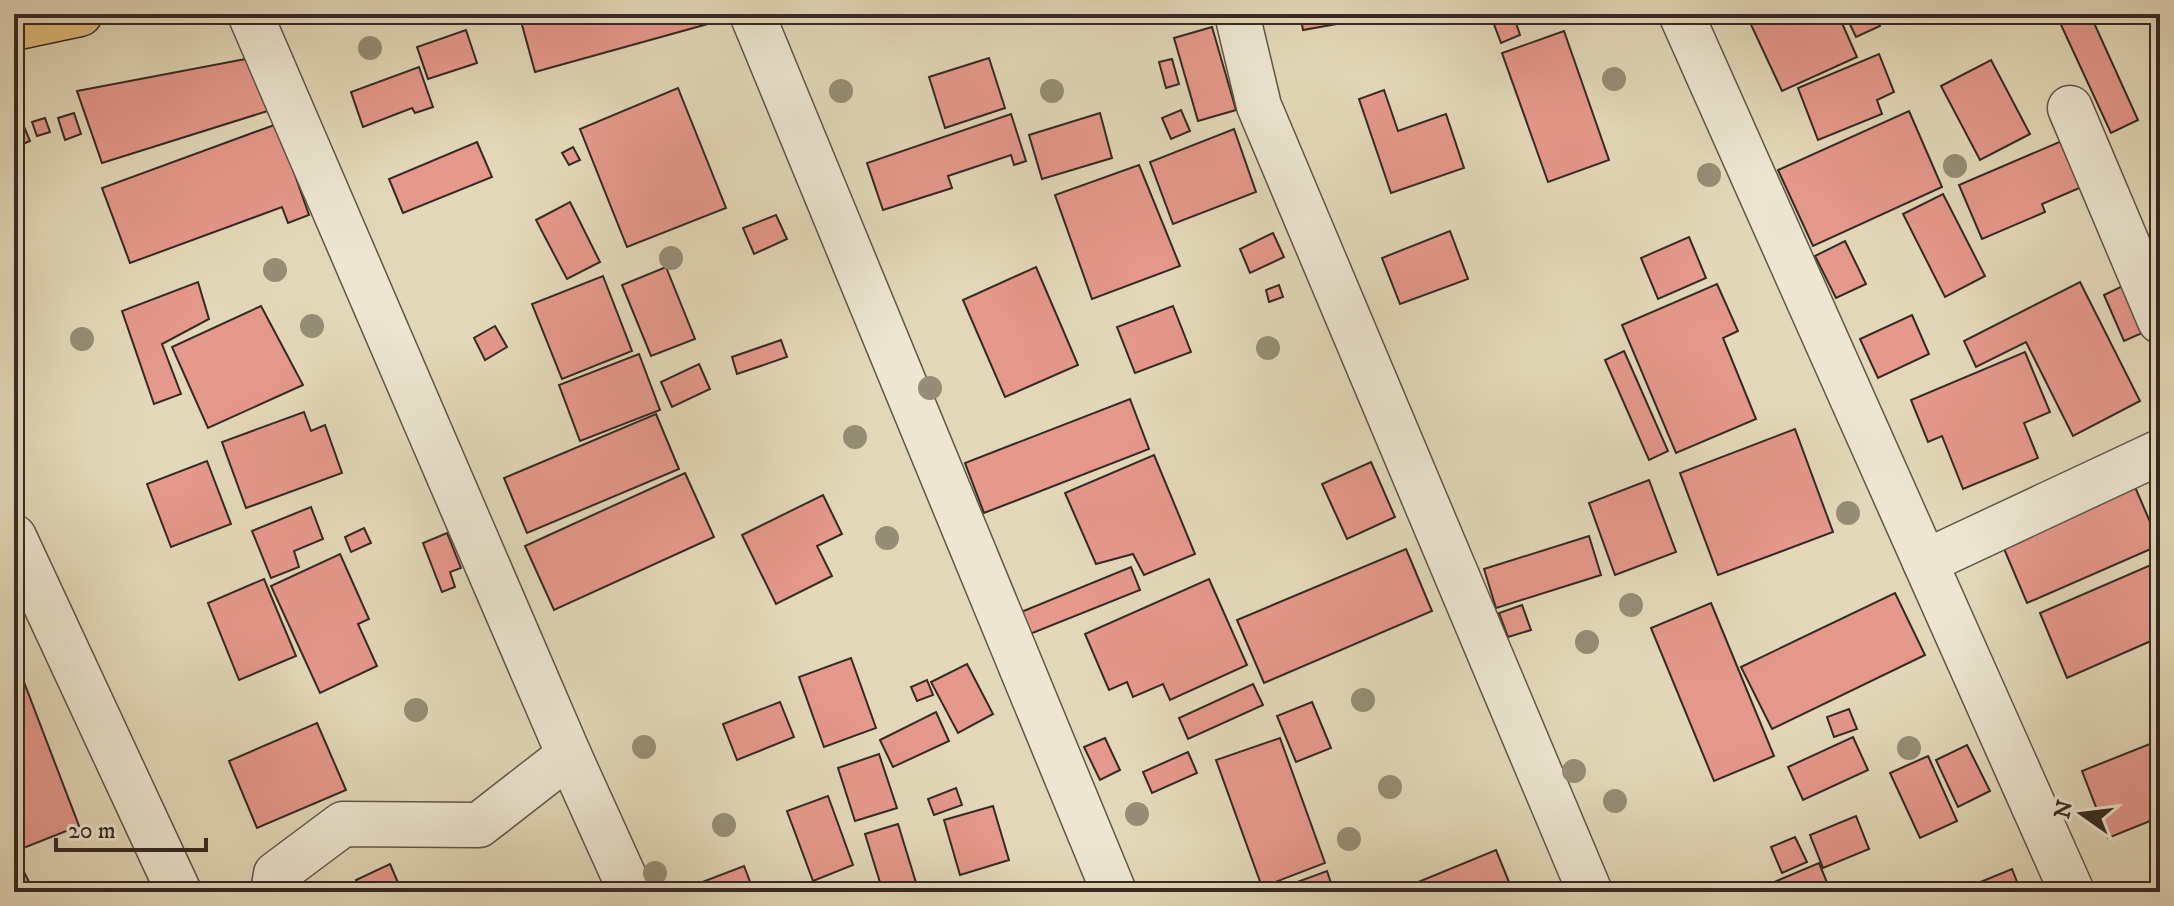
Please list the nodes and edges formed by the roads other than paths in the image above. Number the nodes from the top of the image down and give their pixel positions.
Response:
1 (80, 14) edge
2 (250, 14) edge
3 (752, 14) edge
4 (1237, 14) edge
5 (1681, 14) edge
6 (14, 28) edge
7 (2070, 108) dead end
8 (2160, 321) edge
9 (2160, 452) edge
10 (14, 537) edge
11 (1925, 562) junction
12 (569, 755) junction
13 (179, 892) edge
14 (273, 892) edge
15 (631, 892) edge
16 (1114, 892) edge
17 (1590, 892) edge
18 (2072, 892) edge

1 - 6 highway
2 - 12 street
3 - 16 street
4 - 17 street
5 - 11 street
7 - 8 street
9 - 11 street
10 - 13 street
11 - 18 street
12 - 14 street
12 - 15 street

